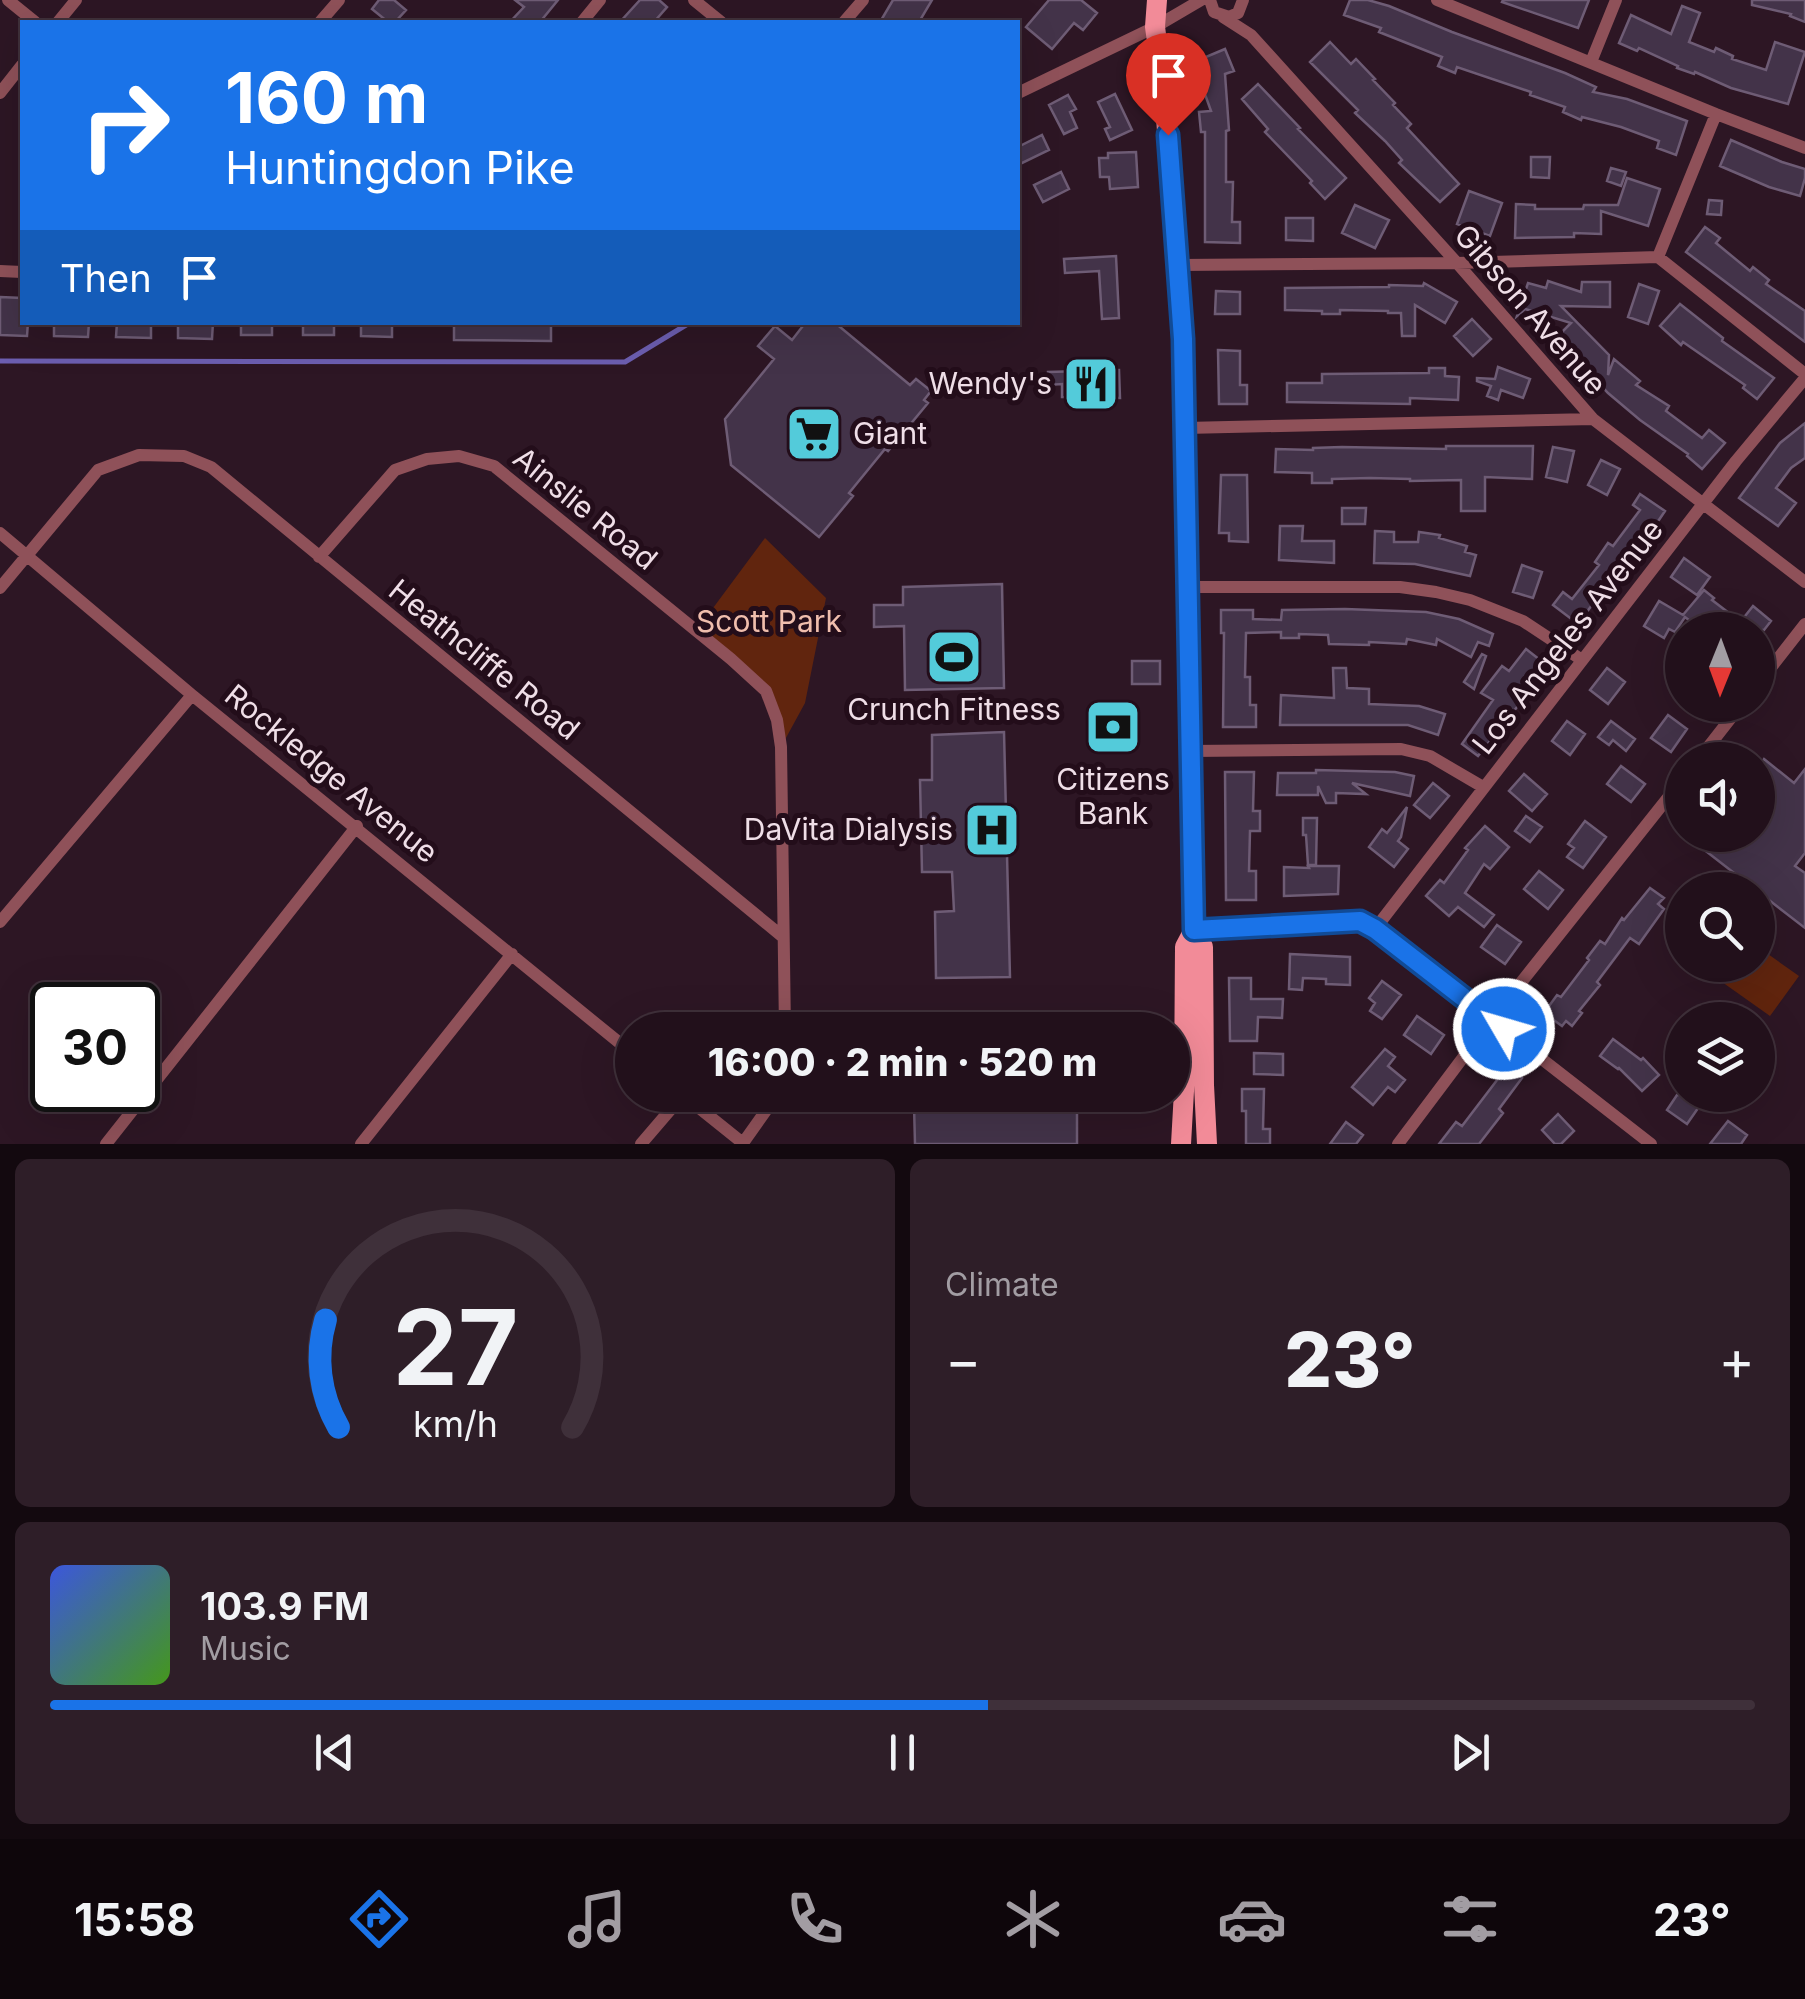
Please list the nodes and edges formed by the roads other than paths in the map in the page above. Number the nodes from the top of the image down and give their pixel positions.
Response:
1 (8, 0) edge
2 (76, 0) edge
3 (339, 0) edge
4 (600, 0) edge
5 (694, 0) edge
6 (863, 0) edge
7 (1140, 0) edge
8 (1157, 0) edge
9 (1201, 0) edge
10 (1243, 0) edge
11 (1437, 0) edge
12 (1616, 0) edge
13 (1216, 10) edge
14 (1184, 11) junction
15 (33, 20) edge
16 (60, 20) edge
17 (322, 20) edge
18 (584, 20) edge
19 (718, 20) edge
20 (846, 20) edge
21 (1155, 27) junction
22 (1591, 62) junction
23 (20, 68) edge
24 (1020, 92) edge
25 (0, 93) edge
26 (1716, 114) junction
27 (1805, 148) edge
28 (1658, 258) junction
29 (1457, 263) junction
30 (1179, 266) junction
31 (1805, 376) edge
32 (1593, 419) junction
33 (1185, 428) junction
34 (1704, 503) junction
35 (0, 532) edge
36 (27, 554) junction
37 (319, 557) junction
38 (1805, 582) edge
39 (0, 588) edge
40 (1187, 588) junction
41 (1805, 624) edge
42 (1582, 660) junction
43 (1775, 662) edge
44 (192, 695) junction
45 (1728, 722) edge
46 (1712, 742) edge
47 (1190, 751) junction
48 (1483, 787) junction
49 (1665, 801) edge
50 (357, 826) junction
51 (0, 922) edge
52 (1375, 929) junction
53 (1194, 930) junction
54 (783, 938) junction
55 (512, 954) junction
56 (785, 1012) edge
57 (1492, 1020) junction
58 (615, 1039) edge
59 (668, 1112) edge
60 (704, 1112) edge
61 (766, 1112) edge
62 (106, 1144) edge
63 (361, 1144) edge
64 (641, 1144) edge
65 (744, 1144) edge
66 (1180, 1144) edge
67 (1207, 1144) edge
68 (1398, 1144) edge
69 (1650, 1144) edge

1 - 15 street
2 - 16 street
3 - 17 street
4 - 18 street
5 - 19 street
6 - 20 street
7 - 21 main road
8 - 21 main road
9 - 14 street
10 - 13 street
11 - 22 street
12 - 22 street
13 - 14 street
13 - 29 street, Gibson Avenue
14 - 21 street
21 - 24 street
21 - 30 main road
22 - 26 street
23 - 25 street
26 - 27 street
26 - 28 street
28 - 29 street
28 - 31 street
29 - 30 street
29 - 32 street, Gibson Avenue
30 - 33 main road
31 - 34 street, Los Angeles Avenue
32 - 33 street
32 - 34 street, Gibson Avenue
33 - 40 main road
34 - 38 street, Gibson Avenue
34 - 42 street, Los Angeles Avenue
35 - 36 street, Rockledge Avenue
36 - 37 street, Heathcliffe Road
36 - 39 street
36 - 44 street, Rockledge Avenue
37 - 54 street, Heathcliffe Road
37 - 54 street, Ainslie Road
40 - 42 street
40 - 47 main road
41 - 43 street
42 - 48 street, Los Angeles Avenue
44 - 50 street, Rockledge Avenue
44 - 51 street
45 - 46 street
47 - 48 street
47 - 53 main road
48 - 52 street, Los Angeles Avenue
49 - 57 street
50 - 55 street, Rockledge Avenue
50 - 62 street
52 - 53 street
52 - 57 street
53 - 66 main road
53 - 67 main road
54 - 56 street
55 - 58 street, Rockledge Avenue
55 - 63 street
57 - 68 street
57 - 69 street
59 - 64 street
60 - 65 street
61 - 65 street

